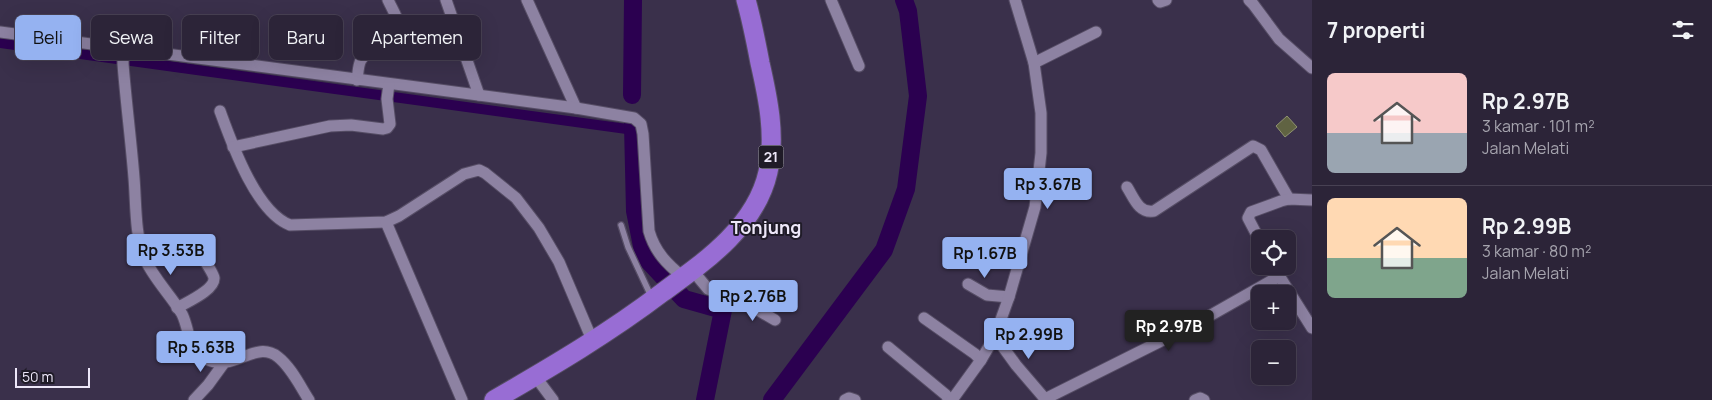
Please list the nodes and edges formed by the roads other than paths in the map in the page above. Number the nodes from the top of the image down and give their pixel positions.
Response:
1 (388, 0) edge
2 (446, 0) edge
3 (527, 0) edge
4 (746, 0) edge
5 (831, 0) edge
6 (1015, 0) edge
7 (1158, 0) edge
8 (1166, 0) edge
9 (1249, 0) edge
10 (0, 32) edge
11 (1096, 32) dead end
12 (91, 49) edge
13 (123, 60) edge
14 (170, 60) edge
15 (1034, 63) junction
16 (859, 66) dead end
17 (1312, 68) edge
18 (357, 80) junction
19 (388, 90) junction
20 (479, 96) junction
21 (576, 108) junction
22 (220, 111) dead end
23 (233, 147) junction
24 (1127, 187) dead end
25 (1289, 199) junction
26 (1312, 200) edge
27 (1312, 207) edge
28 (386, 222) junction
29 (621, 225) dead end
30 (1254, 230) edge
31 (198, 250) dead end
32 (685, 276) junction
33 (1278, 277) joint
34 (968, 284) dead end
35 (1004, 296) junction
36 (657, 297) junction
37 (178, 308) junction
38 (924, 318) dead end
39 (775, 320) dead end
40 (1312, 328) edge
41 (996, 336) junction
42 (593, 342) junction
43 (888, 347) dead end
44 (975, 354) junction
45 (224, 363) junction
46 (535, 376) junction
47 (946, 396) edge
48 (194, 400) edge
49 (309, 400) edge
50 (462, 400) edge
51 (494, 400) edge
52 (554, 400) edge
53 (845, 400) edge
54 (855, 400) edge
55 (1045, 400) edge
56 (1195, 400) edge
57 (1204, 400) edge

1 - 18 street
2 - 20 street
3 - 21 street
4 - 32 highway, 21
5 - 16 street
6 - 15 street
7 - 8 street
9 - 17 street
10 - 12 street
11 - 15 street
13 - 37 street
14 - 18 street
15 - 35 street
18 - 19 street
19 - 20 street
19 - 23 street
20 - 21 street
21 - 32 street
22 - 23 street
23 - 28 street
24 - 25 street
25 - 26 street
25 - 30 street
26 - 27 street
28 - 42 street
28 - 50 street
29 - 36 lane
31 - 37 street
32 - 36 highway, 21
32 - 39 street
33 - 40 street
33 - 55 street
34 - 35 street
35 - 41 street
36 - 42 highway, 21
37 - 45 street
38 - 44 street
41 - 44 street
41 - 55 street
42 - 46 highway, 21
43 - 47 street
44 - 47 street
45 - 48 street
45 - 49 street
46 - 51 highway, 21
46 - 52 street
53 - 54 street
56 - 57 street

